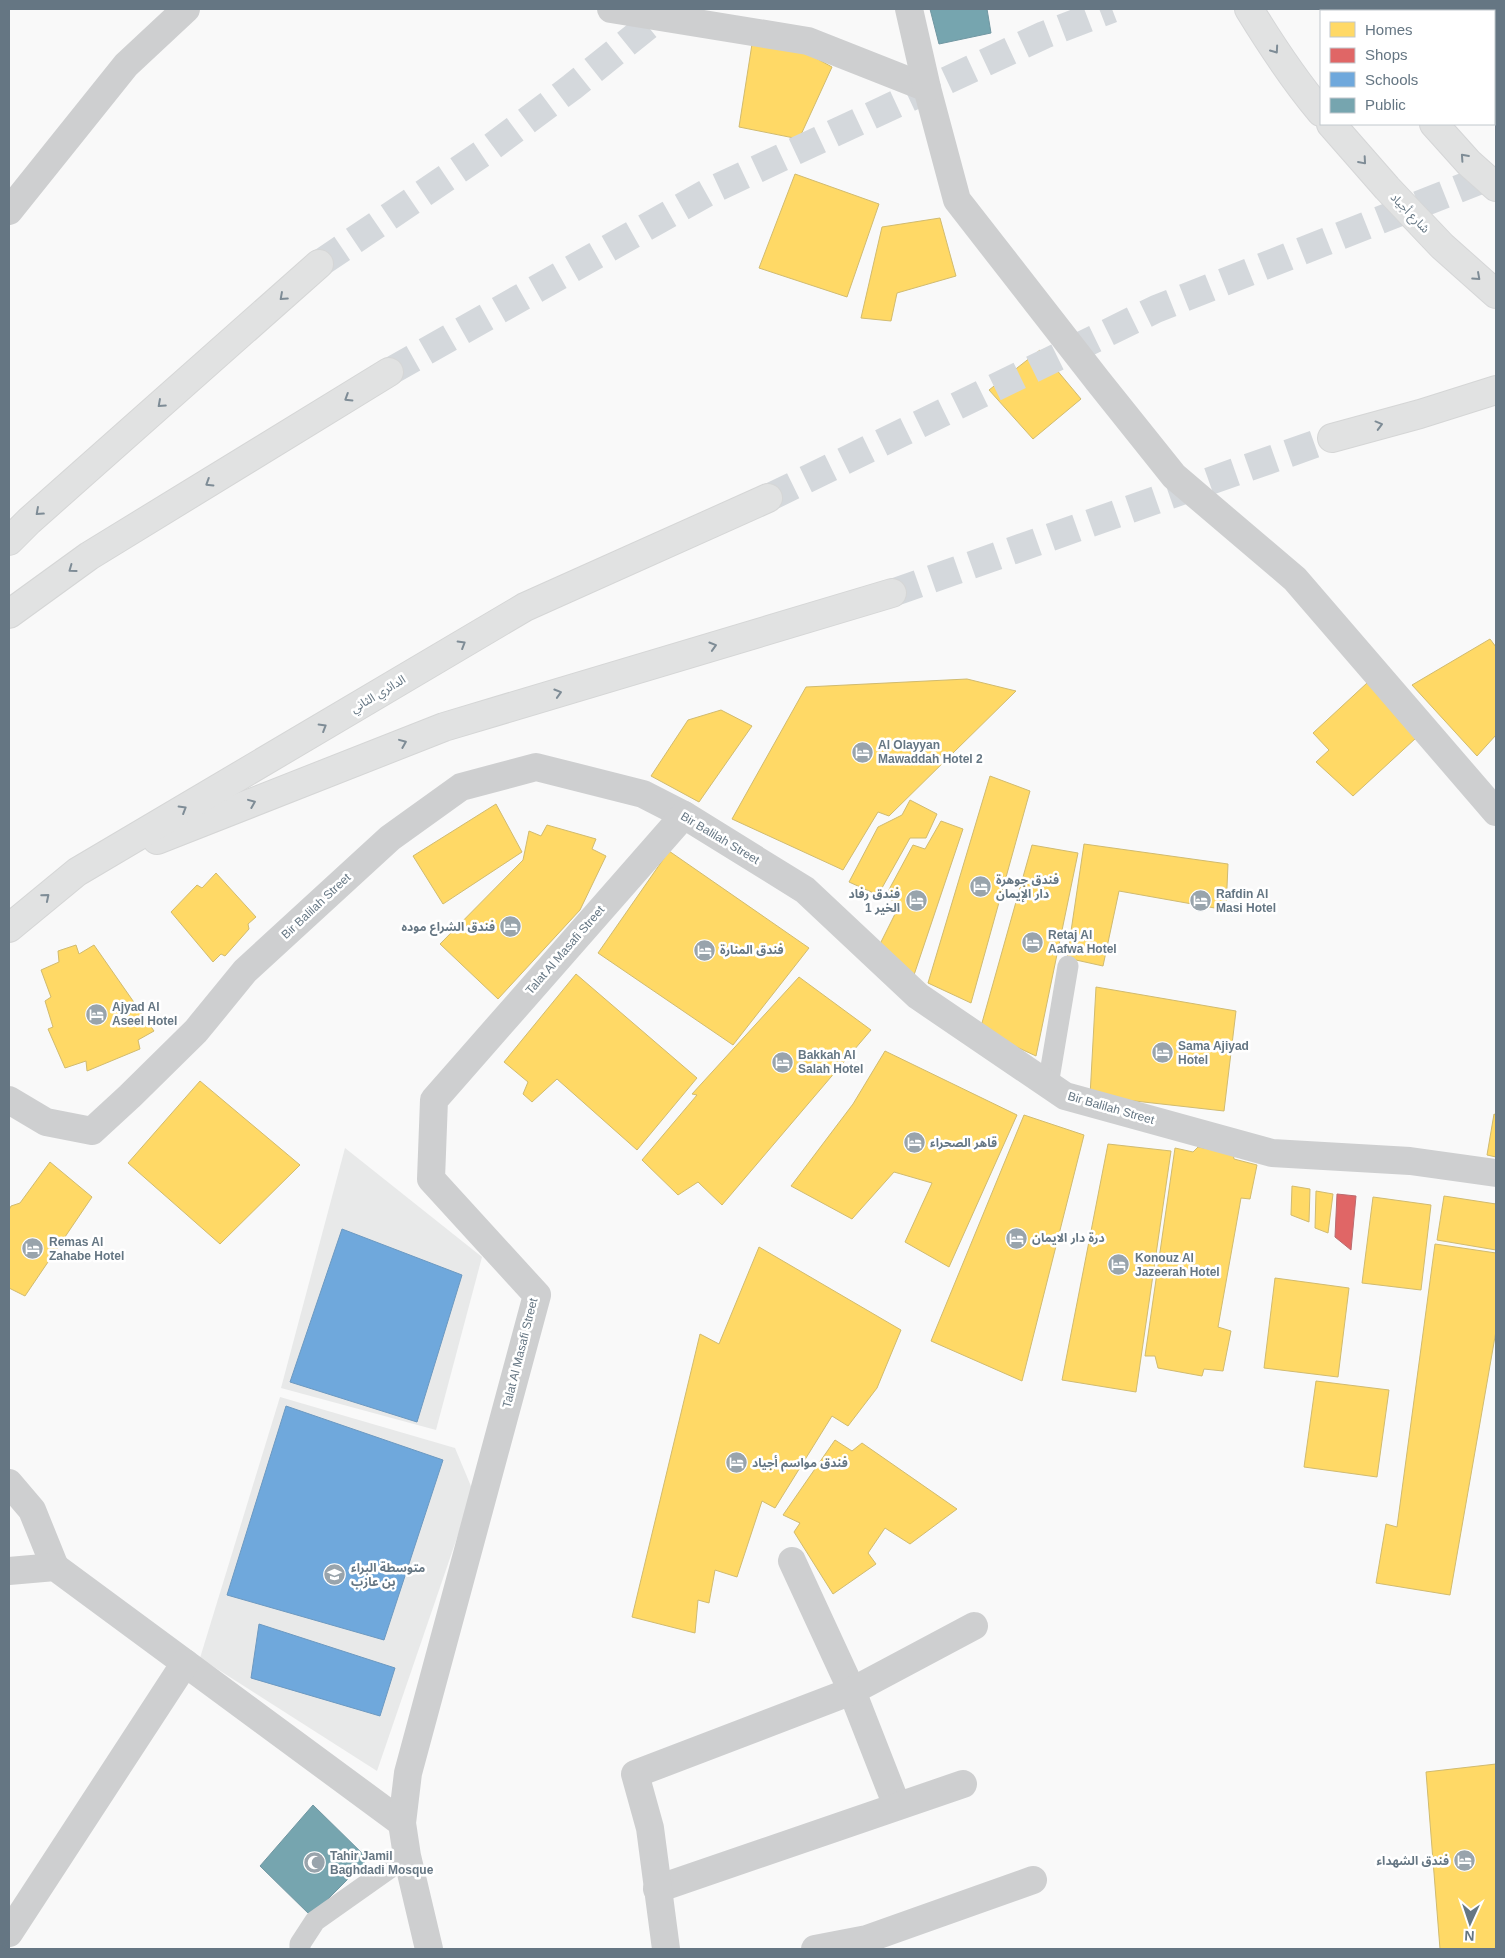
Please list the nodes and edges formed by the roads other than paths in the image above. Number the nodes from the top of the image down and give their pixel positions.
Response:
1 (186, 9) edge
2 (611, 9) edge
3 (909, 9) edge
4 (1250, 9) edge
5 (927, 88) junction
6 (1320, 111) edge
7 (1333, 125) edge
8 (1435, 125) edge
9 (1496, 186) edge
10 (9, 211) edge
11 (319, 264) tunnel mouth
12 (1496, 294) edge
13 (390, 372) tunnel mouth
14 (1496, 390) edge
15 (1332, 438) tunnel mouth
16 (768, 498) tunnel mouth
17 (9, 541) edge
18 (892, 593) tunnel mouth
19 (9, 614) edge
20 (1496, 812) edge
21 (684, 815) junction
22 (77, 872) junction
23 (9, 928) edge
24 (1068, 966) dead end
25 (1048, 1085) junction
26 (9, 1100) edge
27 (1496, 1173) edge
28 (9, 1483) edge
29 (792, 1561) dead end
30 (55, 1567) junction
31 (9, 1571) edge
32 (974, 1626) dead end
33 (185, 1663) junction
34 (852, 1691) junction
35 (963, 1784) dead end
36 (897, 1806) junction
37 (402, 1823) junction
38 (407, 1856) junction
39 (1033, 1880) dead end
40 (657, 1889) junction
41 (9, 1933) edge
42 (300, 1949) edge
43 (429, 1949) edge
44 (666, 1949) edge
45 (815, 1949) edge

1 - 10 street
2 - 5 street
3 - 5 street
4 -> 6 main road
5 - 20 street
7 -> 12 main road, شارع أجياد
9 -> 8 main road
11 -> 17 main road
13 -> 19 main road
15 -> 14 main road
22 -> 16 main road, الدائري الثاني
22 -> 18 main road
21 - 25 street, Bir Balilah Street
21 - 26 street, Bir Balilah Street
21 - 37 street, Talat Al Masafi Street
23 -> 22 main road, الدائري الثاني
24 - 25 lane
25 - 27 street, Bir Balilah Street
28 - 30 street
29 - 34 street
30 - 31 street
30 - 33 street
32 - 34 street
33 - 37 street
33 - 41 street
34 - 36 street
34 - 40 street
35 - 36 street
36 - 40 street
37 - 38 street, Talat Al Masafi Street
38 - 42 lane
38 - 43 street, Talat Al Masafi Street
39 - 45 street
40 - 44 street

